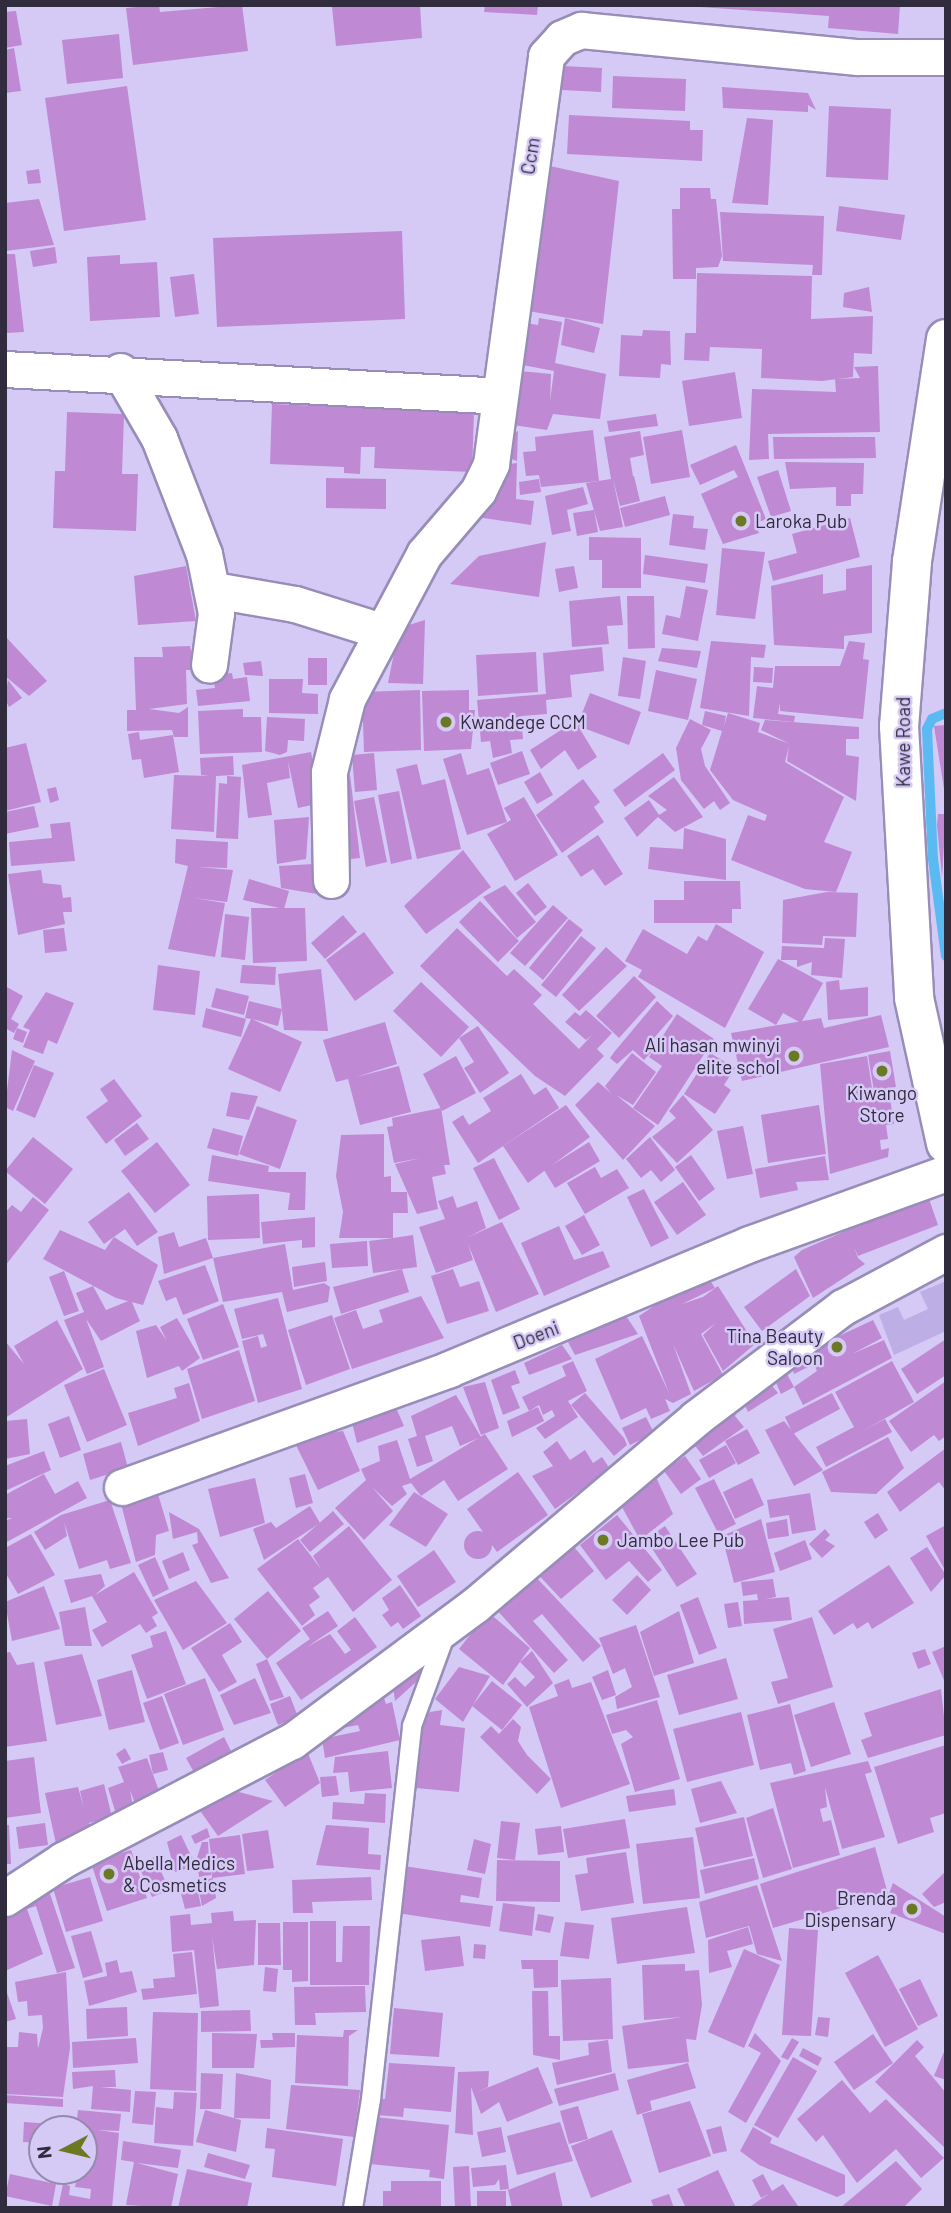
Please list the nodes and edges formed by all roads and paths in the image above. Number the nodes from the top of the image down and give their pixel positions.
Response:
1 (946, 57) edge
2 (946, 340) edge
3 (5, 369) edge
4 (120, 371) junction
5 (499, 396) junction
6 (214, 590) junction
7 (381, 631) junction
8 (209, 665) dead end
9 (331, 880) dead end
10 (946, 1144) edge
11 (946, 1173) edge
12 (946, 1252) edge
13 (122, 1487) dead end
14 (449, 1625) junction
15 (5, 1898) edge
16 (353, 2208) edge

1 - 5 street, Ccm
2 - 10 main road, Kawe Road
3 - 4 street
4 - 5 street
4 - 6 street
5 - 7 street, Ccm
6 - 7 street
6 - 8 street
7 - 9 street, Ccm
11 - 13 street, Doeni
12 - 14 street
14 - 15 street
14 - 16 lane

